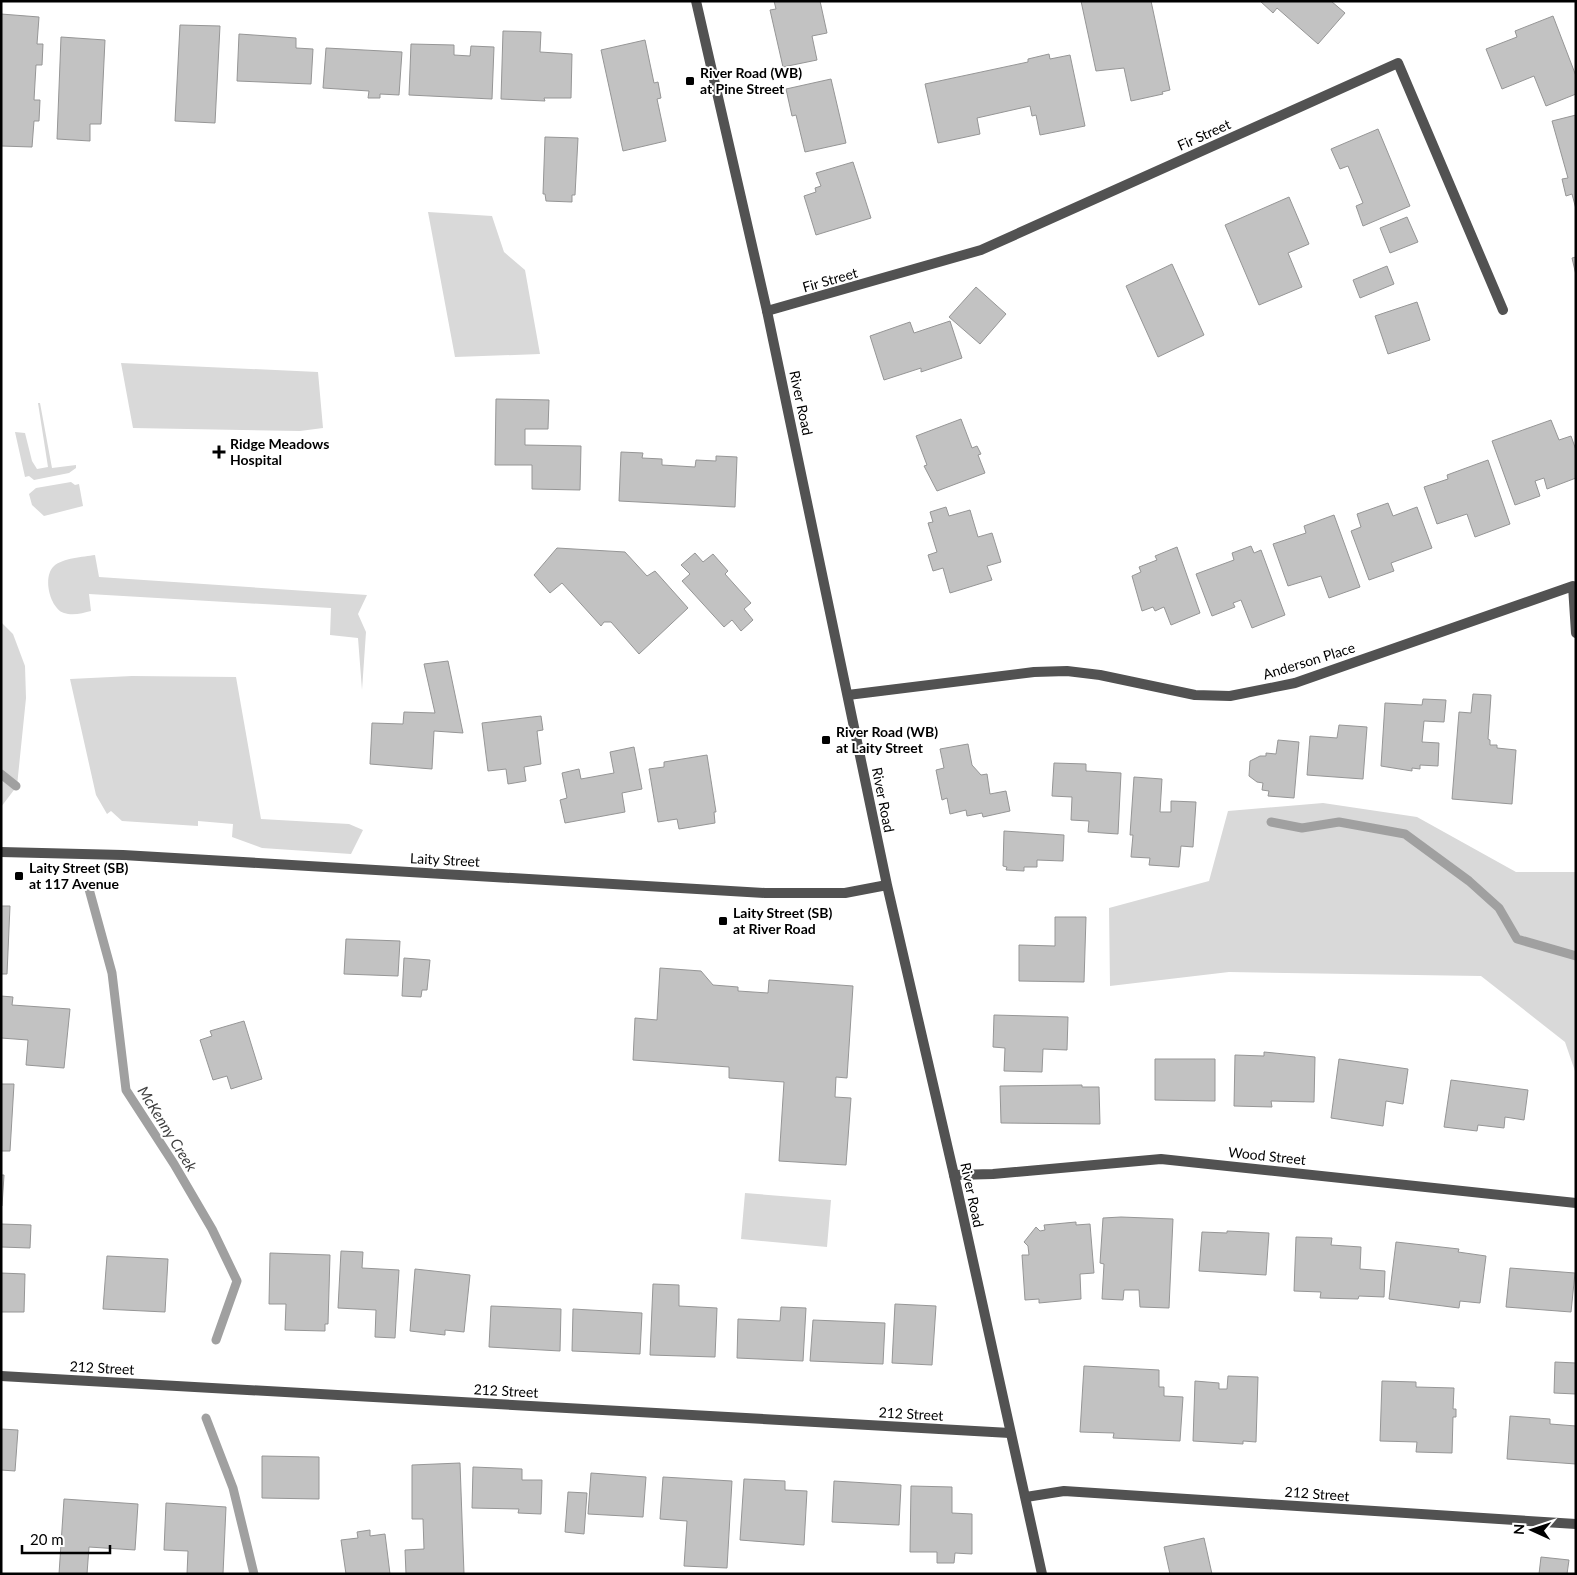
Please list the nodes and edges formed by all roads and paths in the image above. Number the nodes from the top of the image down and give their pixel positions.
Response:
1 (696, 1) edge
2 (1503, 310) dead end
3 (767, 311) junction
4 (1576, 633) edge
5 (848, 695) junction
6 (1, 852) edge
7 (887, 885) junction
8 (954, 1175) junction
9 (1576, 1203) edge
10 (1, 1376) edge
11 (1010, 1433) junction
12 (1026, 1497) junction
13 (1576, 1524) edge
14 (1042, 1574) edge

1 - 3 street, River Road
2 - 3 street, Fir Street
3 - 5 street, River Road
4 - 5 street, Anderson Place
5 - 7 street, River Road
6 - 7 street, Laity Street
7 - 8 street, River Road
8 - 9 street, Wood Street
8 - 11 street, River Road
10 - 11 street, 212 Street
11 - 12 street, River Road
12 - 13 street, 212 Street
12 - 14 street, River Road

